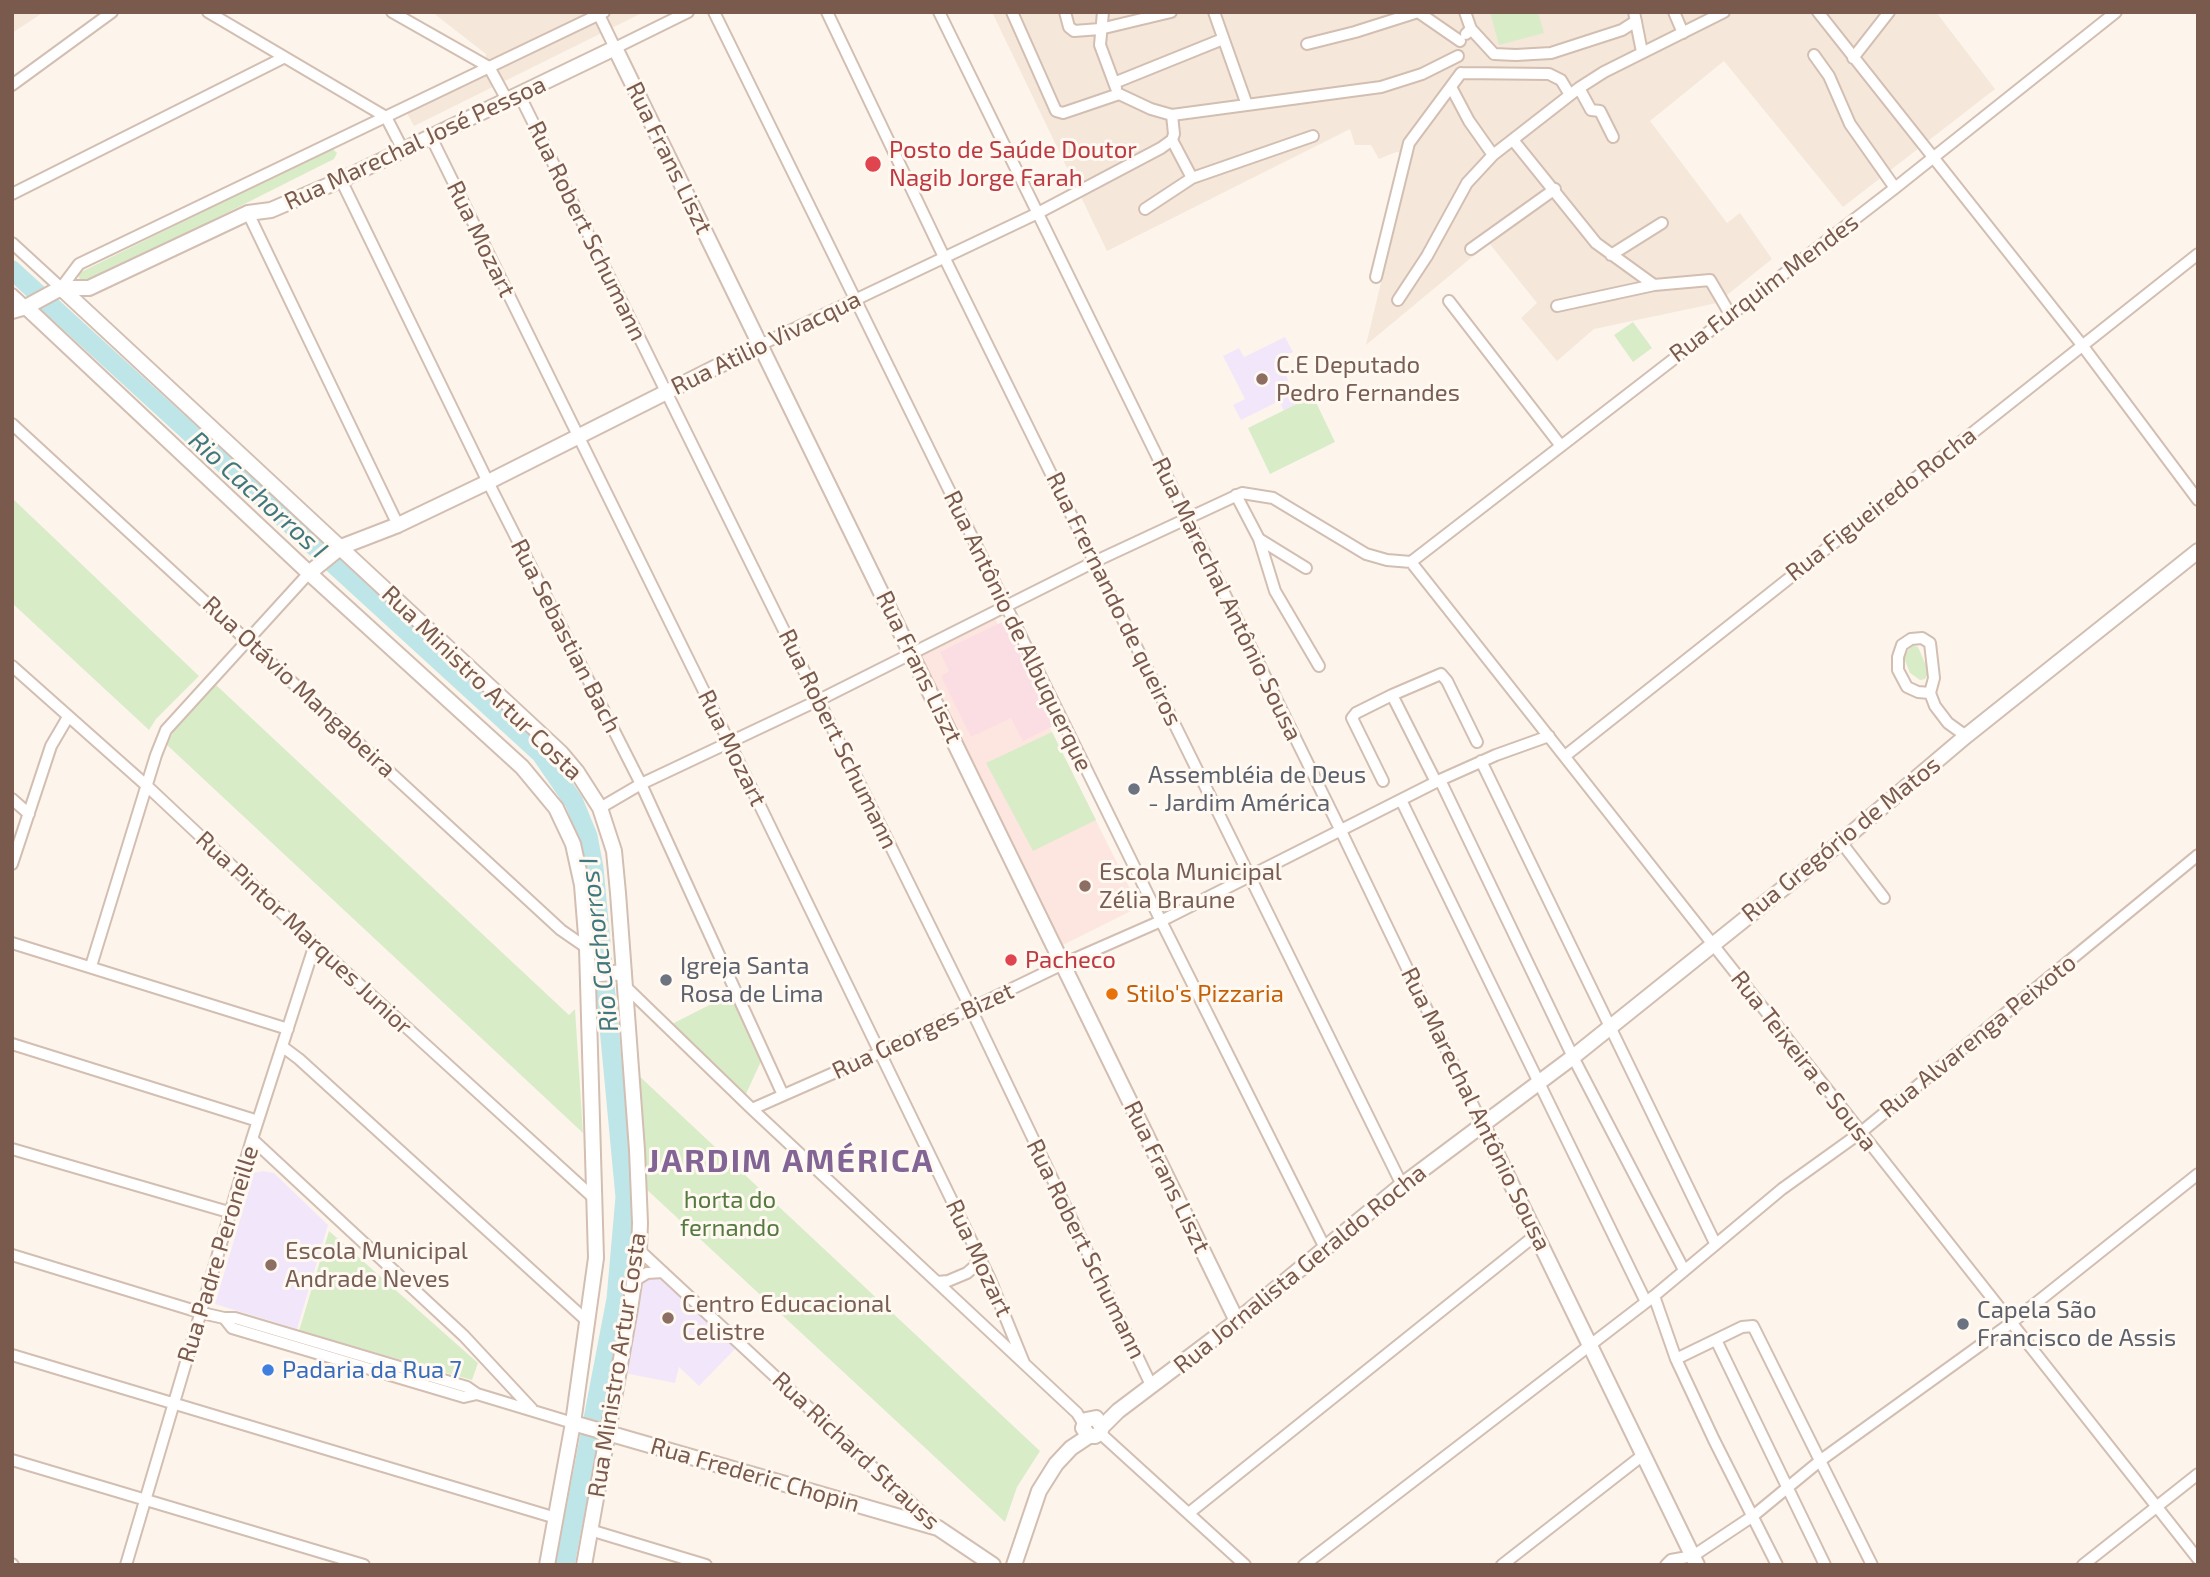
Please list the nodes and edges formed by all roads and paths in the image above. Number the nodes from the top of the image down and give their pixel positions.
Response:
1 (112, 12) edge
2 (208, 12) edge
3 (392, 12) edge
4 (421, 12) edge
5 (688, 12) edge
6 (713, 12) edge
7 (827, 12) edge
8 (939, 12) edge
9 (1012, 12) edge
10 (1065, 12) edge
11 (1103, 12) edge
12 (1171, 12) edge
13 (1214, 12) edge
14 (1465, 12) edge
15 (1674, 12) edge
16 (1724, 12) edge
17 (1818, 12) edge
18 (2116, 12) edge
19 (601, 14) edge
20 (1883, 14) edge
21 (1635, 16) edge
22 (414, 24) junction
23 (1100, 29) junction
24 (1471, 29) junction
25 (1683, 33) junction
26 (1223, 39) junction
27 (1460, 41) junction
28 (1307, 44) dead end
29 (615, 48) junction
30 (1643, 52) junction
31 (1551, 53) junction
32 (1814, 55) dead end
33 (1458, 56) junction
34 (283, 58) junction
35 (1853, 58) junction
36 (489, 67) junction
37 (1461, 73) junction
38 (1557, 77) junction
39 (12, 85) edge
40 (1451, 87) junction
41 (1116, 89) junction
42 (1574, 91) junction
43 (513, 97) junction
44 (1247, 105) junction
45 (1172, 115) junction
46 (386, 117) junction
47 (1312, 136) dead end
48 (431, 137) junction
49 (1613, 138) dead end
50 (1172, 140) junction
51 (1513, 140) junction
52 (403, 150) junction
53 (1493, 155) junction
54 (1934, 158) junction
55 (1192, 178) junction
56 (341, 180) junction
57 (1895, 188) junction
58 (1555, 189) junction
59 (12, 194) edge
60 (1146, 209) dead end
61 (248, 213) junction
62 (1038, 213) junction
63 (1662, 223) dead end
64 (12, 243) edge
65 (1471, 249) dead end
66 (2198, 254) edge
67 (1611, 255) junction
68 (944, 257) junction
69 (1376, 277) dead end
70 (1654, 285) junction
71 (56, 290) junction
72 (12, 294) edge
73 (855, 299) junction
74 (1398, 300) dead end
75 (1449, 301) dead end
76 (25, 306) edge
77 (1557, 306) dead end
78 (1730, 314) junction
79 (12, 322) edge
80 (760, 345) junction
81 (2082, 345) junction
82 (666, 392) junction
83 (12, 424) edge
84 (578, 436) junction
85 (1560, 446) junction
86 (488, 482) junction
87 (1236, 495) junction
88 (2198, 500) edge
89 (1187, 517) junction
90 (398, 525) junction
91 (1259, 539) junction
92 (338, 549) junction
93 (2198, 551) edge
94 (1096, 561) junction
95 (1411, 562) junction
96 (1306, 568) dead end
97 (312, 570) junction
98 (1006, 608) junction
99 (248, 640) junction
100 (912, 654) junction
101 (12, 666) edge
102 (1319, 666) dead end
103 (1930, 693) junction
104 (1392, 695) junction
105 (819, 700) junction
106 (68, 717) junction
107 (1549, 736) junction
108 (1966, 736) junction
109 (1477, 742) dead end
110 (729, 743) junction
111 (1564, 756) junction
112 (1481, 761) junction
113 (1383, 781) dead end
114 (1438, 781) junction
115 (641, 784) junction
116 (147, 786) junction
117 (12, 799) edge
118 (1401, 800) junction
119 (600, 808) junction
120 (29, 814) junction
121 (1341, 831) junction
122 (1840, 842) junction
123 (2198, 855) edge
124 (12, 863) edge
125 (1250, 876) junction
126 (1884, 898) dead end
127 (1161, 921) junction
128 (12, 943) edge
129 (315, 944) junction
130 (1711, 945) junction
131 (587, 948) junction
132 (1063, 964) junction
133 (91, 966) junction
134 (593, 975) junction
135 (622, 977) junction
136 (971, 1009) junction
137 (288, 1029) junction
138 (1609, 1029) junction
139 (12, 1044) edge
140 (283, 1047) junction
141 (879, 1053) junction
142 (1573, 1057) junction
143 (1540, 1082) junction
144 (783, 1095) junction
145 (752, 1109) junction
146 (258, 1121) junction
147 (1483, 1126) junction
148 (1860, 1133) junction
149 (252, 1139) junction
150 (12, 1149) edge
151 (2198, 1174) edge
152 (1402, 1185) junction
153 (596, 1200) junction
154 (232, 1213) junction
155 (1537, 1234) junction
156 (1715, 1244) junction
157 (1325, 1248) junction
158 (639, 1250) junction
159 (12, 1255) edge
160 (979, 1255) junction
161 (1684, 1270) junction
162 (663, 1272) junction
163 (634, 1281) junction
164 (937, 1282) junction
165 (1650, 1299) junction
166 (202, 1313) junction
167 (587, 1321) junction
168 (1237, 1321) junction
169 (2011, 1323) junction
170 (1716, 1340) junction
171 (1591, 1345) junction
172 (12, 1355) edge
173 (1676, 1359) junction
174 (1024, 1363) junction
175 (1152, 1387) junction
176 (173, 1403) junction
177 (535, 1412) junction
178 (577, 1424) junction
179 (1090, 1424) junction
180 (603, 1432) junction
181 (1643, 1455) junction
182 (12, 1460) edge
183 (1821, 1460) junction
184 (2198, 1474) edge
185 (1788, 1487) junction
186 (145, 1500) junction
187 (2156, 1506) junction
188 (1189, 1513) junction
189 (1753, 1516) junction
190 (556, 1518) junction
191 (938, 1528) junction
192 (590, 1531) junction
193 (2198, 1559) edge
194 (1692, 1562) edge
195 (126, 1565) edge
196 (364, 1565) edge
197 (547, 1565) edge
198 (584, 1565) edge
199 (706, 1565) edge
200 (993, 1565) edge
201 (1014, 1565) edge
202 (1245, 1565) edge
203 (1304, 1565) edge
204 (1502, 1565) edge
205 (1666, 1565) edge
206 (1777, 1565) edge
207 (1825, 1565) edge
208 (1871, 1565) edge
209 (2083, 1565) edge

1 - 39 street
2 - 34 street
3 - 22 street
4 - 22 street
5 - 29 street, Rua Marechal José Pessoa
6 - 73 street, Rua Antônio de Albuquerque
7 - 68 street, Rua Frernando de queiros
8 - 62 street, Rua Marechal Antônio Sousa
9 - 41 street
10 - 23 street
11 - 23 street
12 - 23 street
13 - 26 street
14 - 24 street
15 - 25 street
16 - 25 street
17 - 35 street
18 - 54 street, Rua Furquim Mendes
19 - 29 street, Rua Frans Liszt
19 - 36 street, Rua Marechal José Pessoa
20 - 35 street
21 - 30 street
21 - 31 street
22 - 36 street
23 - 41 street
24 - 27 street
24 - 31 street
25 - 30 street
26 - 41 street
26 - 44 street
27 - 28 street
27 - 33 street
29 - 43 street, Rua Marechal José Pessoa
29 - 80 street, Rua Frans Liszt
30 - 42 street
31 - 38 street
32 - 57 street
33 - 37 street
33 - 44 street
34 - 46 street
34 - 59 street
35 - 54 street
36 - 43 street, Rua Robert Schumann
36 - 46 street, Rua Marechal José Pessoa
37 - 38 street
37 - 40 street
38 - 42 street
40 - 53 street
40 - 69 street
41 - 45 street
42 - 49 street
42 - 51 street
43 - 48 street, Rua Marechal José Pessoa
43 - 82 street, Rua Robert Schumann
44 - 45 street
45 - 50 street
46 - 52 street
46 - 71 street, Rua Marechal José Pessoa
47 - 55 street
48 - 52 street, Rua Marechal José Pessoa
48 - 84 street, Rua Mozart
50 - 55 street
50 - 62 street, Rua Atilio Vivacqua
51 - 53 street
51 - 58 street
52 - 56 street, Rua Marechal José Pessoa
53 - 74 street
54 - 57 street, Rua Furquim Mendes
54 - 81 street
55 - 60 street
56 - 61 street, Rua Marechal José Pessoa
56 - 86 street, Rua Sebastian Bach
57 - 78 street, Rua Furquim Mendes
58 - 65 street
58 - 67 street
61 - 71 street, Rua Marechal José Pessoa
61 - 90 street
62 - 68 street, Rua Atilio Vivacqua
62 - 89 street, Rua Marechal Antônio Sousa
63 - 67 street
64 - 71 street, Rua Ministro Artur Costa
66 - 81 street, Rua Figueiredo Rocha
67 - 70 street
68 - 73 street, Rua Atilio Vivacqua
68 - 94 street, Rua Frernando de queiros
70 - 77 street
70 - 78 street
71 - 76 street, Rua Marechal José Pessoa
71 - 92 street, Rua Ministro Artur Costa
72 - 76 street, Rua Ministro Artur Costa
73 - 80 street, Rua Atilio Vivacqua
73 - 98 street, Rua Antônio de Albuquerque
75 - 85 street
76 - 79 street, Rua Marechal José Pessoa
76 - 97 street, Rua Ministro Artur Costa
78 - 85 street, Rua Furquim Mendes
80 - 82 street, Rua Atilio Vivacqua
80 - 100 street, Rua Frans Liszt
81 - 88 street
81 - 111 street, Rua Figueiredo Rocha
82 - 84 street, Rua Atilio Vivacqua
82 - 105 street, Rua Robert Schumann
83 - 99 street, Rua Otávio Mangabeira
84 - 86 street, Rua Atilio Vivacqua
84 - 110 street, Rua Mozart
85 - 95 street, Rua Furquim Mendes
86 - 90 street, Rua Atilio Vivacqua
86 - 115 street, Rua Sebastian Bach
87 - 89 street
87 - 91 street
87 - 95 street
89 - 94 street
89 - 121 street, Rua Marechal Antônio Sousa
90 - 92 street, Rua Atilio Vivacqua
91 - 96 street
91 - 102 street
92 - 97 street, Rua Atilio Vivacqua
92 - 119 street, Rua Ministro Artur Costa
93 - 108 street, Rua Gregório de Matos
94 - 98 street
94 - 125 street, Rua Frernando de queiros
95 - 107 street, Rua Teixeira e Sousa
97 - 99 street
97 - 131 street, Rua Ministro Artur Costa
98 - 100 street
98 - 127 street, Rua Antônio de Albuquerque
99 - 116 street
99 - 131 street, Rua Otávio Mangabeira
100 - 105 street
100 - 132 street, Rua Frans Liszt
101 - 106 street, Rua Pintor Marques Junior
103 - 103 street
103 - 108 street
104 - 109 street
104 - 113 street
104 - 114 street
105 - 110 street
105 - 136 street, Rua Robert Schumann
106 - 116 street, Rua Pintor Marques Junior
106 - 120 street
107 - 111 street, Rua Teixeira e Sousa
107 - 112 street, Rua Georges Bizet
108 - 122 street, Rua Gregório de Matos
110 - 115 street
110 - 141 street, Rua Mozart
111 - 130 street, Rua Teixeira e Sousa
112 - 114 street, Rua Georges Bizet
112 - 138 street
114 - 118 street, Rua Georges Bizet
114 - 142 street
115 - 119 street
115 - 144 street, Rua Sebastian Bach
116 - 129 street, Rua Pintor Marques Junior
116 - 133 street
117 - 120 street
118 - 121 street, Rua Georges Bizet
118 - 143 street
119 - 135 street, Rua Ministro Artur Costa
120 - 124 street
121 - 125 street, Rua Georges Bizet
121 - 147 street, Rua Marechal Antônio Sousa
122 - 126 street
122 - 130 street, Rua Gregório de Matos
123 - 148 street, Rua Alvarenga Peixoto
125 - 127 street, Rua Georges Bizet
125 - 152 street, Rua Frernando de queiros
127 - 132 street, Rua Georges Bizet
127 - 157 street, Rua Antônio de Albuquerque
128 - 133 street
129 - 137 street, Rua Padre Peroneille
129 - 153 street, Rua Pintor Marques Junior
130 - 138 street, Rua Gregório de Matos
130 - 148 street, Rua Teixeira e Sousa
131 - 134 street, Rua Ministro Artur Costa
132 - 136 street, Rua Georges Bizet
132 - 168 street, Rua Frans Liszt
133 - 137 street
134 - 135 street
134 - 153 street, Rua Ministro Artur Costa
135 - 145 street
135 - 158 street, Rua Ministro Artur Costa
136 - 141 street, Rua Georges Bizet
136 - 175 street, Rua Robert Schumann
137 - 140 street, Rua Padre Peroneille
138 - 142 street, Rua Gregório de Matos
138 - 156 street
139 - 146 street
140 - 146 street, Rua Padre Peroneille
140 - 167 street
141 - 144 street, Rua Georges Bizet
141 - 160 street, Rua Mozart
142 - 143 street, Rua Gregório de Matos
142 - 161 street
143 - 147 street, Rua Gregório de Matos
143 - 165 street
144 - 145 street, Rua Georges Bizet
145 - 164 street
146 - 149 street, Rua Padre Peroneille
147 - 152 street, Rua Jornalista Geraldo Rocha
147 - 155 street, Rua Marechal Antônio Sousa
148 - 156 street, Rua Alvarenga Peixoto
148 - 169 street, Rua Teixeira e Sousa
149 - 154 street, Rua Padre Peroneille
149 - 177 street
150 - 154 street
151 - 169 street
152 - 157 street, Rua Jornalista Geraldo Rocha
153 - 167 street, Rua Ministro Artur Costa
154 - 166 street, Rua Padre Peroneille
155 - 171 street, Rua Marechal Antônio Sousa
155 - 188 street
156 - 161 street, Rua Alvarenga Peixoto
157 - 168 street, Rua Jornalista Geraldo Rocha
158 - 162 street, Rua Richard Strauss
158 - 163 street, Rua Ministro Artur Costa
159 - 166 street
160 - 164 street
160 - 174 street, Rua Mozart
161 - 165 street, Rua Alvarenga Peixoto
162 - 163 street
162 - 191 street, Rua Richard Strauss
163 - 180 street, Rua Ministro Artur Costa
164 - 174 street
165 - 171 street, Rua Alvarenga Peixoto
165 - 173 street
166 - 176 street, Rua Padre Peroneille
166 - 177 street
167 - 178 street, Rua Ministro Artur Costa
168 - 175 street, Rua Jornalista Geraldo Rocha
169 - 183 street
169 - 187 street, Rua Teixeira e Sousa
170 - 173 street
170 - 183 street
170 - 185 street
171 - 181 street, Rua Marechal Antônio Sousa
171 - 203 street, Rua Alvarenga Peixoto
172 - 176 street
173 - 189 street
174 - 179 street
175 - 179 street, Rua Jornalista Geraldo Rocha
176 - 186 street, Rua Padre Peroneille
176 - 190 street
177 - 178 street
178 - 180 street, Rua Frederic Chopin
178 - 190 street, Rua Ministro Artur Costa
179 - 188 street
179 - 201 street, Rua Jornalista Geraldo Rocha
180 - 191 street, Rua Frederic Chopin
180 - 192 street, Rua Ministro Artur Costa
181 - 194 street, Rua Marechal Antônio Sousa
181 - 204 street
182 - 186 street
183 - 185 street
183 - 208 street
184 - 187 street
185 - 189 street
185 - 207 street
186 - 195 street, Rua Padre Peroneille
186 - 196 street
187 - 193 street, Rua Teixeira e Sousa
187 - 209 street
188 - 202 street
189 - 194 street
189 - 206 street
190 - 197 street, Rua Ministro Artur Costa
191 - 200 street, Rua Richard Strauss
192 - 198 street, Rua Ministro Artur Costa
192 - 199 street
194 - 205 street

